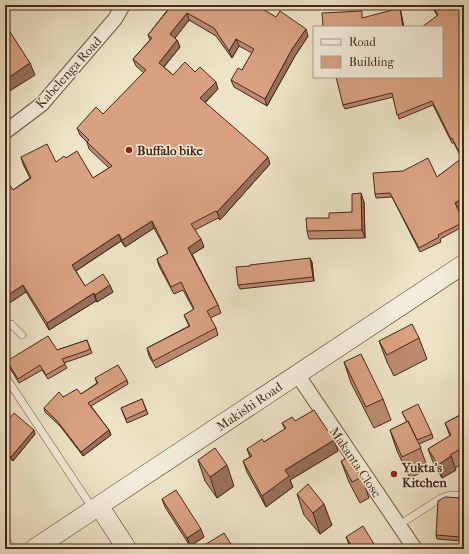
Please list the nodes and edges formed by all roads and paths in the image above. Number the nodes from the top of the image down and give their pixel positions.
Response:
1 (123, 5) edge
2 (5, 132) edge
3 (464, 264) edge
4 (5, 328) edge
5 (22, 334) dead end
6 (297, 374) junction
7 (5, 376) edge
8 (464, 496) edge
9 (96, 507) junction
10 (399, 525) junction
11 (5, 539) edge
12 (12, 549) edge
13 (34, 549) edge
14 (127, 549) edge
15 (415, 549) edge

1 - 2 street, Kabelenga Road
3 - 6 main road, Makishi Road
4 - 5 lane
6 - 9 main road, Makishi Road
6 - 10 street, Makanta Close
7 - 9 lane
8 - 10 lane
9 - 13 main road, Makishi Road
9 - 14 main road
10 - 15 street, Makanta Close
11 - 12 lane

